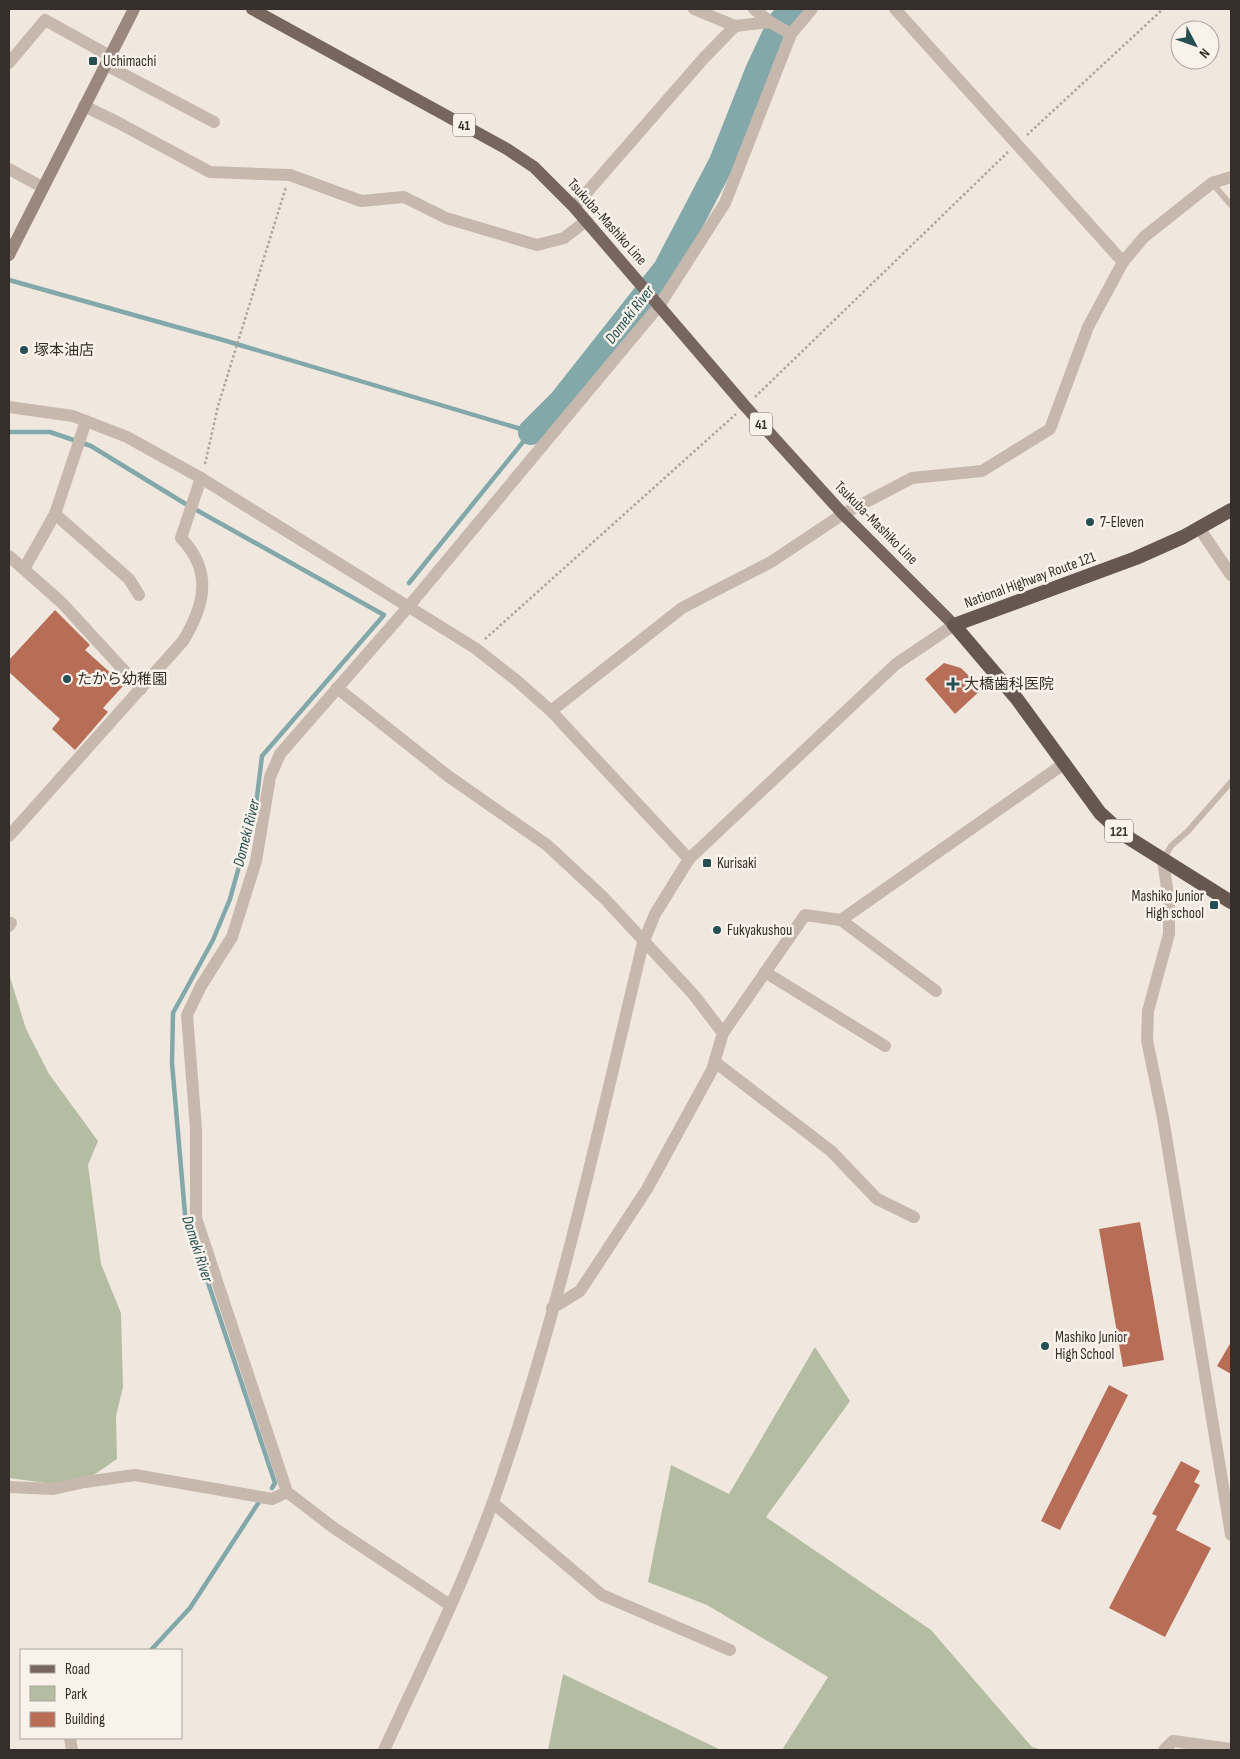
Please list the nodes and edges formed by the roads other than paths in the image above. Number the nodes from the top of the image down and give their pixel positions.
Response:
1 (134, 9) edge
2 (252, 9) edge
3 (694, 9) edge
4 (754, 9) edge
5 (812, 9) edge
6 (895, 9) edge
7 (770, 22) junction
8 (735, 26) junction
9 (790, 34) junction
10 (108, 60) junction
11 (9, 64) edge
12 (84, 106) junction
13 (214, 122) dead end
14 (9, 169) edge
15 (1231, 177) edge
16 (1212, 183) junction
17 (42, 187) junction
18 (1231, 205) edge
19 (574, 207) junction
20 (586, 221) junction
21 (9, 254) edge
22 (1123, 262) junction
23 (656, 303) junction
24 (9, 407) edge
25 (86, 420) junction
26 (201, 478) junction
27 (1231, 510) edge
28 (54, 514) junction
29 (842, 514) junction
30 (1199, 528) junction
31 (9, 556) edge
32 (24, 569) junction
33 (1231, 575) edge
34 (139, 595) dead end
35 (409, 606) junction
36 (954, 625) junction
37 (337, 688) junction
38 (141, 689) junction
39 (552, 711) junction
40 (1065, 763) junction
41 (1231, 782) edge
42 (9, 836) edge
43 (689, 859) junction
44 (1163, 860) junction
45 (1231, 902) edge
46 (841, 920) junction
47 (644, 943) junction
48 (765, 972) junction
49 (936, 991) dead end
50 (723, 1033) junction
51 (885, 1046) dead end
52 (715, 1062) junction
53 (914, 1217) dead end
54 (552, 1308) junction
55 (9, 1487) edge
56 (287, 1492) junction
57 (492, 1503) junction
58 (1231, 1535) edge
59 (450, 1605) junction
60 (730, 1650) dead end
61 (1231, 1749) edge
62 (384, 1750) edge
63 (1164, 1750) edge

1 - 10 main road
2 - 19 main road, Tsukuba-Mashiko Line / 41
3 - 8 street
4 - 7 street
5 - 9 street
6 - 22 street
7 - 8 street
7 - 9 street
8 - 19 street
9 - 23 street
10 - 11 street
10 - 12 main road
10 - 13 street
12 - 17 main road
12 - 20 street
14 - 17 street
15 - 16 street
16 - 18 lane
16 - 22 street
17 - 21 main road
19 - 20 main road, Tsukuba-Mashiko Line / 41
20 - 23 main road, Tsukuba-Mashiko Line / 41
22 - 29 street
23 - 29 main road, Tsukuba-Mashiko Line / 41
23 - 35 street
24 - 25 street
25 - 26 street
25 - 28 street
26 - 35 street
26 - 38 street
27 - 30 highway, National Highway Route 121
28 - 32 street
28 - 34 street
29 - 36 main road, Tsukuba-Mashiko Line / 41
29 - 39 street
30 - 33 street
30 - 36 highway, National Highway Route 121
31 - 32 street
32 - 38 street
35 - 37 street
35 - 39 street
36 - 40 highway, National Highway Route 121 / 121
36 - 43 street
37 - 47 street
37 - 56 street
38 - 42 street
39 - 43 street
40 - 44 highway, National Highway Route 121 / 121
40 - 46 street
41 - 44 lane
43 - 47 street
44 - 45 highway, National Highway Route 121 / 121
44 - 58 street
46 - 48 street
46 - 49 street
47 - 50 street
47 - 54 street
48 - 50 street
48 - 51 street
50 - 52 street
52 - 53 street
52 - 54 street
54 - 57 street
55 - 56 street
56 - 59 street
57 - 59 street
57 - 60 street
59 - 62 street
61 - 63 street

